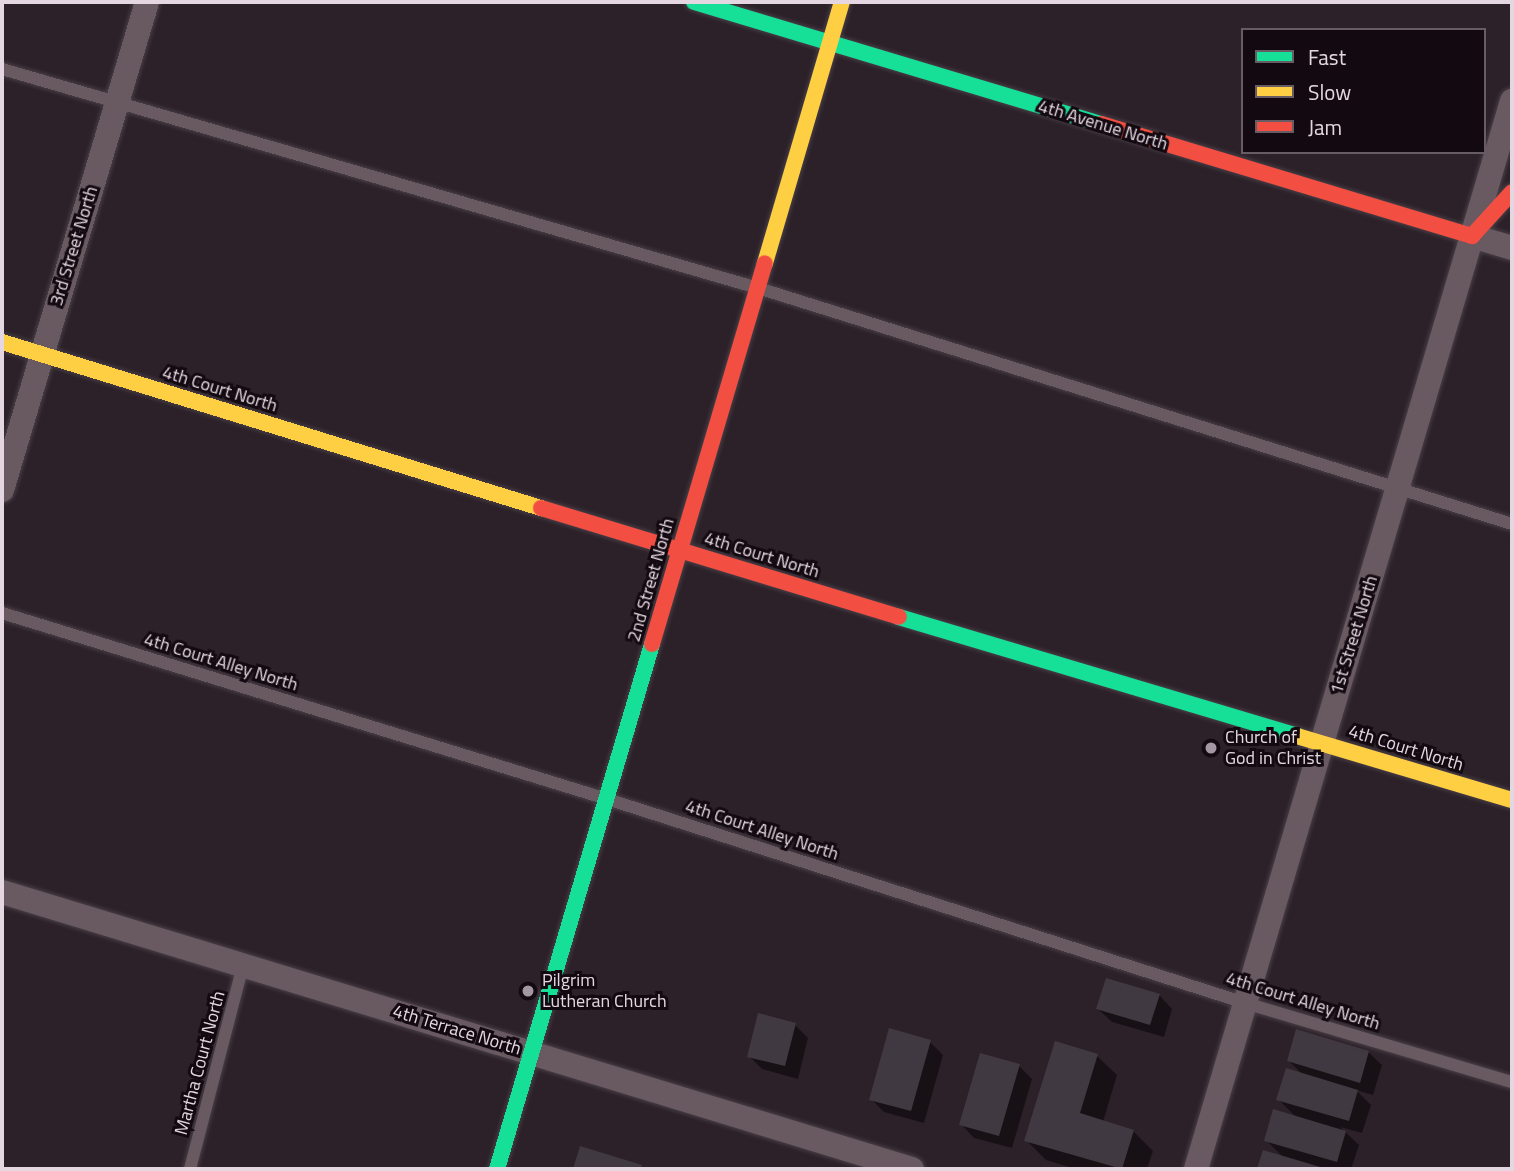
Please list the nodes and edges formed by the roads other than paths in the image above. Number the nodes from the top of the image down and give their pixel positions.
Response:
1 (147, 2) edge
2 (694, 2) edge
3 (842, 2) edge
4 (830, 44) junction
5 (2, 69) edge
6 (1512, 101) edge
7 (117, 104) junction
8 (1512, 192) edge
9 (1472, 236) junction
10 (1512, 248) edge
11 (758, 288) junction
12 (2, 342) edge
13 (42, 355) junction
14 (1398, 488) junction
15 (2, 490) edge
16 (1512, 524) edge
17 (680, 551) junction
18 (2, 614) edge
19 (1322, 742) junction
20 (607, 799) junction
21 (1512, 800) edge
22 (2, 892) edge
23 (243, 965) junction
24 (1245, 1003) junction
25 (531, 1053) junction
26 (1512, 1082) edge
27 (190, 1169) edge
28 (497, 1169) edge
29 (912, 1169) edge
30 (1196, 1169) edge

1 - 7 street, 3rd Street North
2 - 4 street, 4th Avenue North
3 - 4 street, 2nd Street North
4 - 9 street, 4th Avenue North
4 - 11 street, 2nd Street North
5 - 7 lane
6 - 9 street, 1st Street North
7 - 11 lane
7 - 13 street, 3rd Street North
8 - 9 street
9 - 10 street, 4th Avenue North
9 - 14 street, 1st Street North
11 - 14 lane
11 - 17 street, 2nd Street North
12 - 13 street, 4th Court North
13 - 15 street, 3rd Street North
13 - 17 street, 4th Court North
14 - 16 lane
14 - 19 street, 1st Street North
17 - 19 street, 4th Court North
17 - 20 street, 2nd Street North
18 - 20 lane, 4th Court Alley North
19 - 21 street, 4th Court North
19 - 24 street, 1st Street North
20 - 24 lane, 4th Court Alley North
20 - 25 street, 2nd Street North
22 - 23 street, 4th Terrace North
23 - 25 street, 4th Terrace North
23 - 27 lane, Martha Court North
24 - 26 lane, 4th Court Alley North
24 - 30 street, 1st Street North
25 - 28 street, 2nd Street North
25 - 29 street, 4th Terrace North

